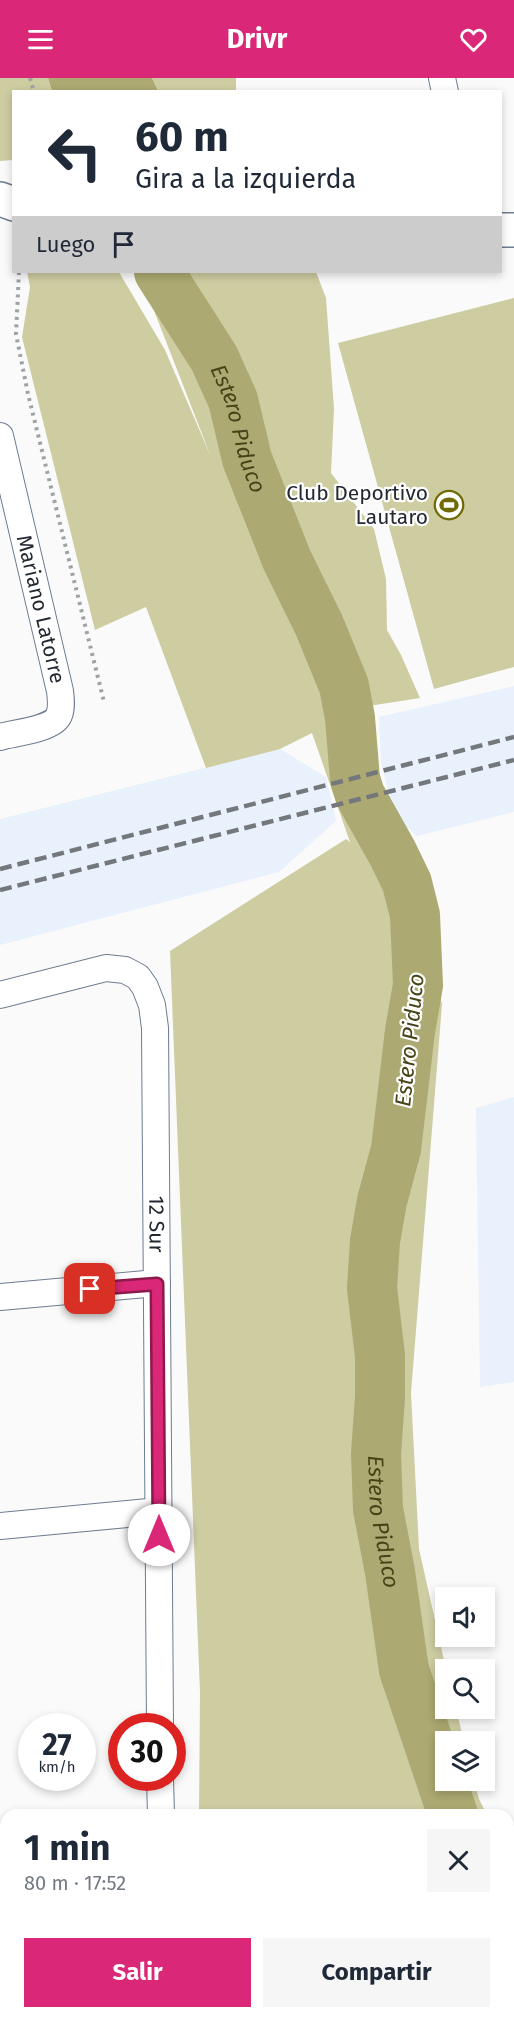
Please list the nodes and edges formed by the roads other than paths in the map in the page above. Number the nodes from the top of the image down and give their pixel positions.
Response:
1 (0, 436) edge
2 (0, 737) edge
3 (0, 995) edge
4 (157, 1284) junction
5 (0, 1298) edge
6 (159, 1511) junction
7 (0, 1526) edge
8 (160, 1713) edge
9 (160, 1791) edge
10 (160, 1809) edge

1 - 2 street, Mariano Latorre
3 - 4 street, 12 Sur
4 - 5 street
4 - 6 street, 12 Sur
6 - 7 street
6 - 8 street, 12 Sur
9 - 10 street

